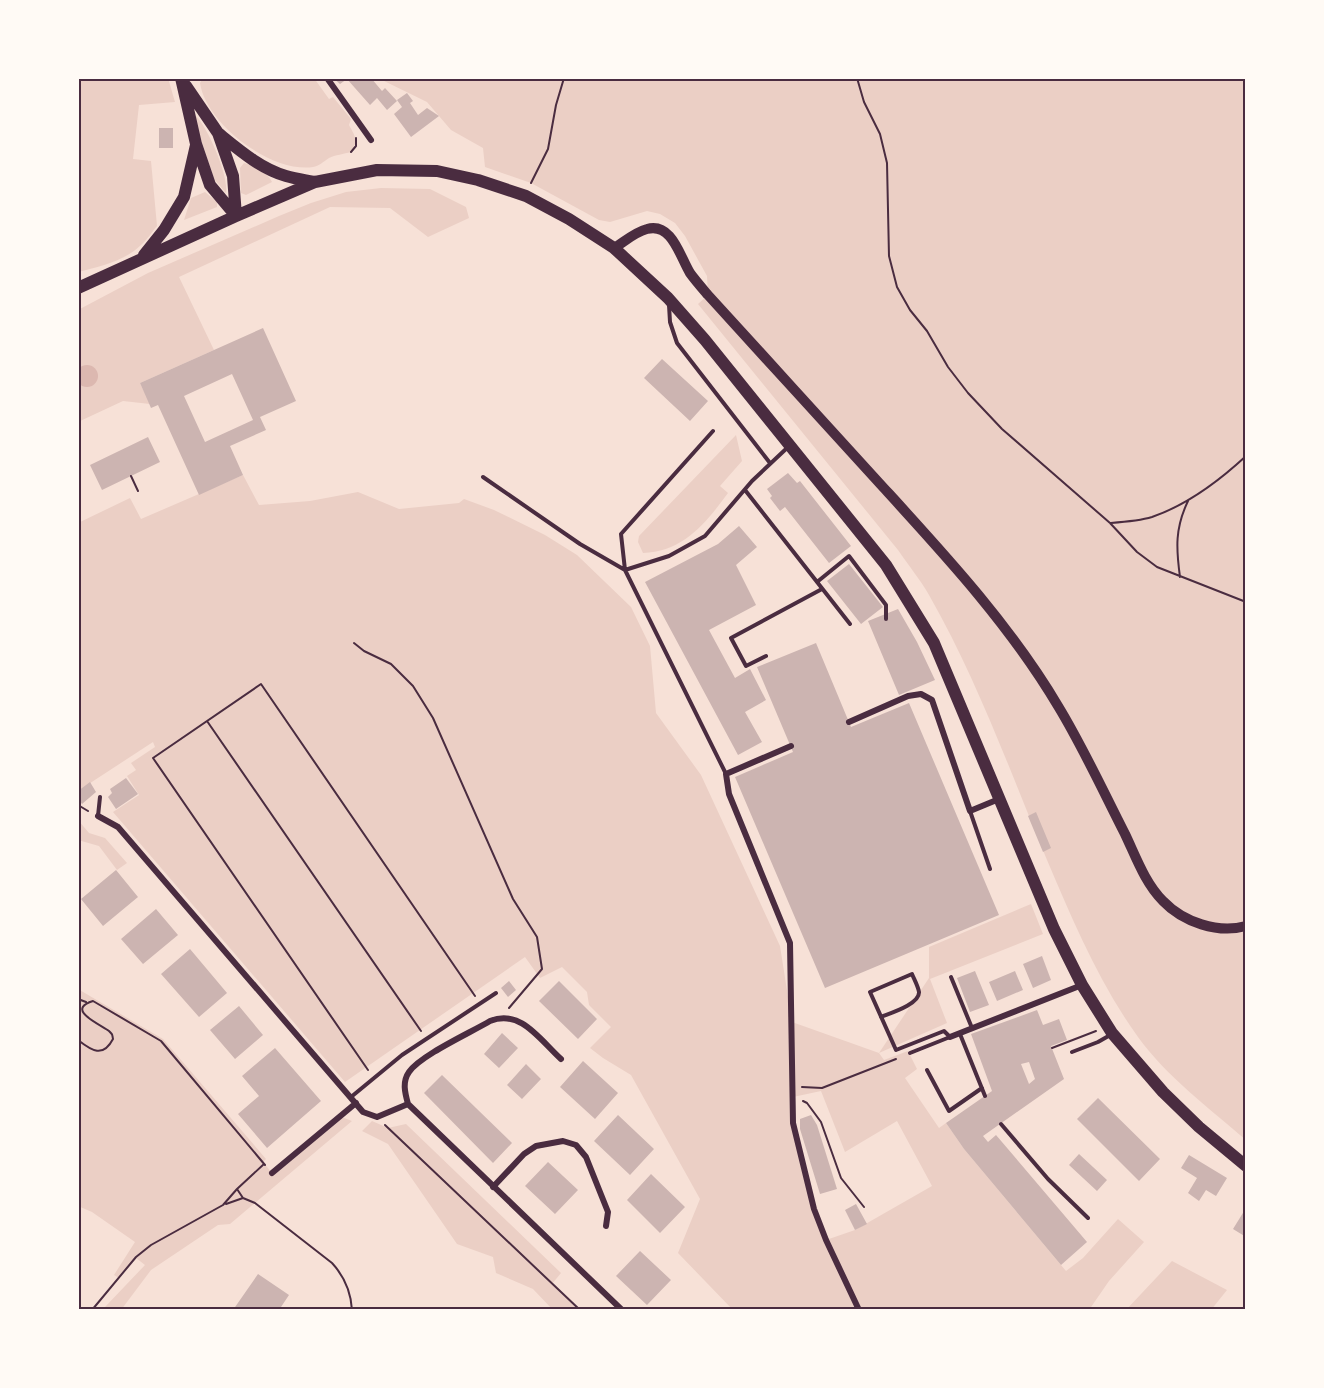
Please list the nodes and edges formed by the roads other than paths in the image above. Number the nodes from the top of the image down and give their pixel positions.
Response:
1 (327, 78) edge
2 (183, 79) edge
3 (218, 133) junction
4 (371, 141) dead end
5 (196, 144) junction
6 (315, 182) junction
7 (236, 216) junction
8 (614, 248) junction
9 (140, 259) junction
10 (78, 288) edge
11 (668, 298) junction
12 (713, 431) dead end
13 (790, 445) junction
14 (770, 463) junction
15 (483, 477) dead end
16 (745, 490) junction
17 (625, 570) junction
18 (817, 582) junction
19 (822, 589) junction
20 (886, 619) dead end
21 (850, 624) dead end
22 (766, 656) dead end
23 (849, 722) dead end
24 (791, 746) dead end
25 (726, 774) junction
26 (100, 797) dead end
27 (1000, 799) junction
28 (970, 811) junction
29 (98, 816) joint
30 (990, 870) dead end
31 (1246, 926) edge
32 (951, 977) dead end
33 (1082, 986) junction
34 (496, 993) dead end
35 (881, 1017) junction
36 (972, 1028) junction
37 (959, 1033) junction
38 (1112, 1034) junction
39 (950, 1037) junction
40 (1072, 1052) dead end
41 (910, 1053) road end
42 (561, 1059) dead end
43 (927, 1070) dead end
44 (982, 1088) junction
45 (985, 1095) dead end
46 (350, 1097) junction
47 (356, 1103) junction
48 (408, 1104) junction
49 (1000, 1124) dead end
50 (1246, 1166) edge
51 (272, 1173) road end
52 (493, 1186) junction
53 (1088, 1218) dead end
54 (606, 1226) dead end
55 (622, 1310) edge
56 (859, 1310) edge

1 - 4 street
2 - 3 main road
2 - 5 main road
3 - 6 main road
3 - 7 main road
5 - 7 main road
5 - 9 main road
6 - 7 main road
6 - 8 main road
7 - 9 main road
8 - 11 main road
8 - 31 main road
9 - 10 main road
11 - 13 main road
11 - 14 lane
12 - 17 lane
13 - 14 lane
13 - 27 main road
14 - 16 lane
15 - 17 lane
16 - 17 lane
16 - 18 lane
17 - 25 lane
18 - 19 lane
18 - 20 lane
19 - 21 lane
19 - 22 lane
23 - 28 street
24 - 25 street
25 - 56 street
26 - 29 lane
27 - 28 street
27 - 33 main road
28 - 30 lane
29 - 46 street
32 - 36 lane
33 - 36 street
33 - 38 main road
34 - 46 lane
35 - 35 lane
35 - 39 lane
36 - 37 street
37 - 39 street
37 - 44 lane
38 - 40 lane
38 - 50 main road
39 - 41 lane
42 - 48 street
43 - 44 lane
44 - 45 lane
46 - 47 street
47 - 48 street
47 - 51 street
48 - 52 street
49 - 53 lane
52 - 54 street
52 - 55 street

